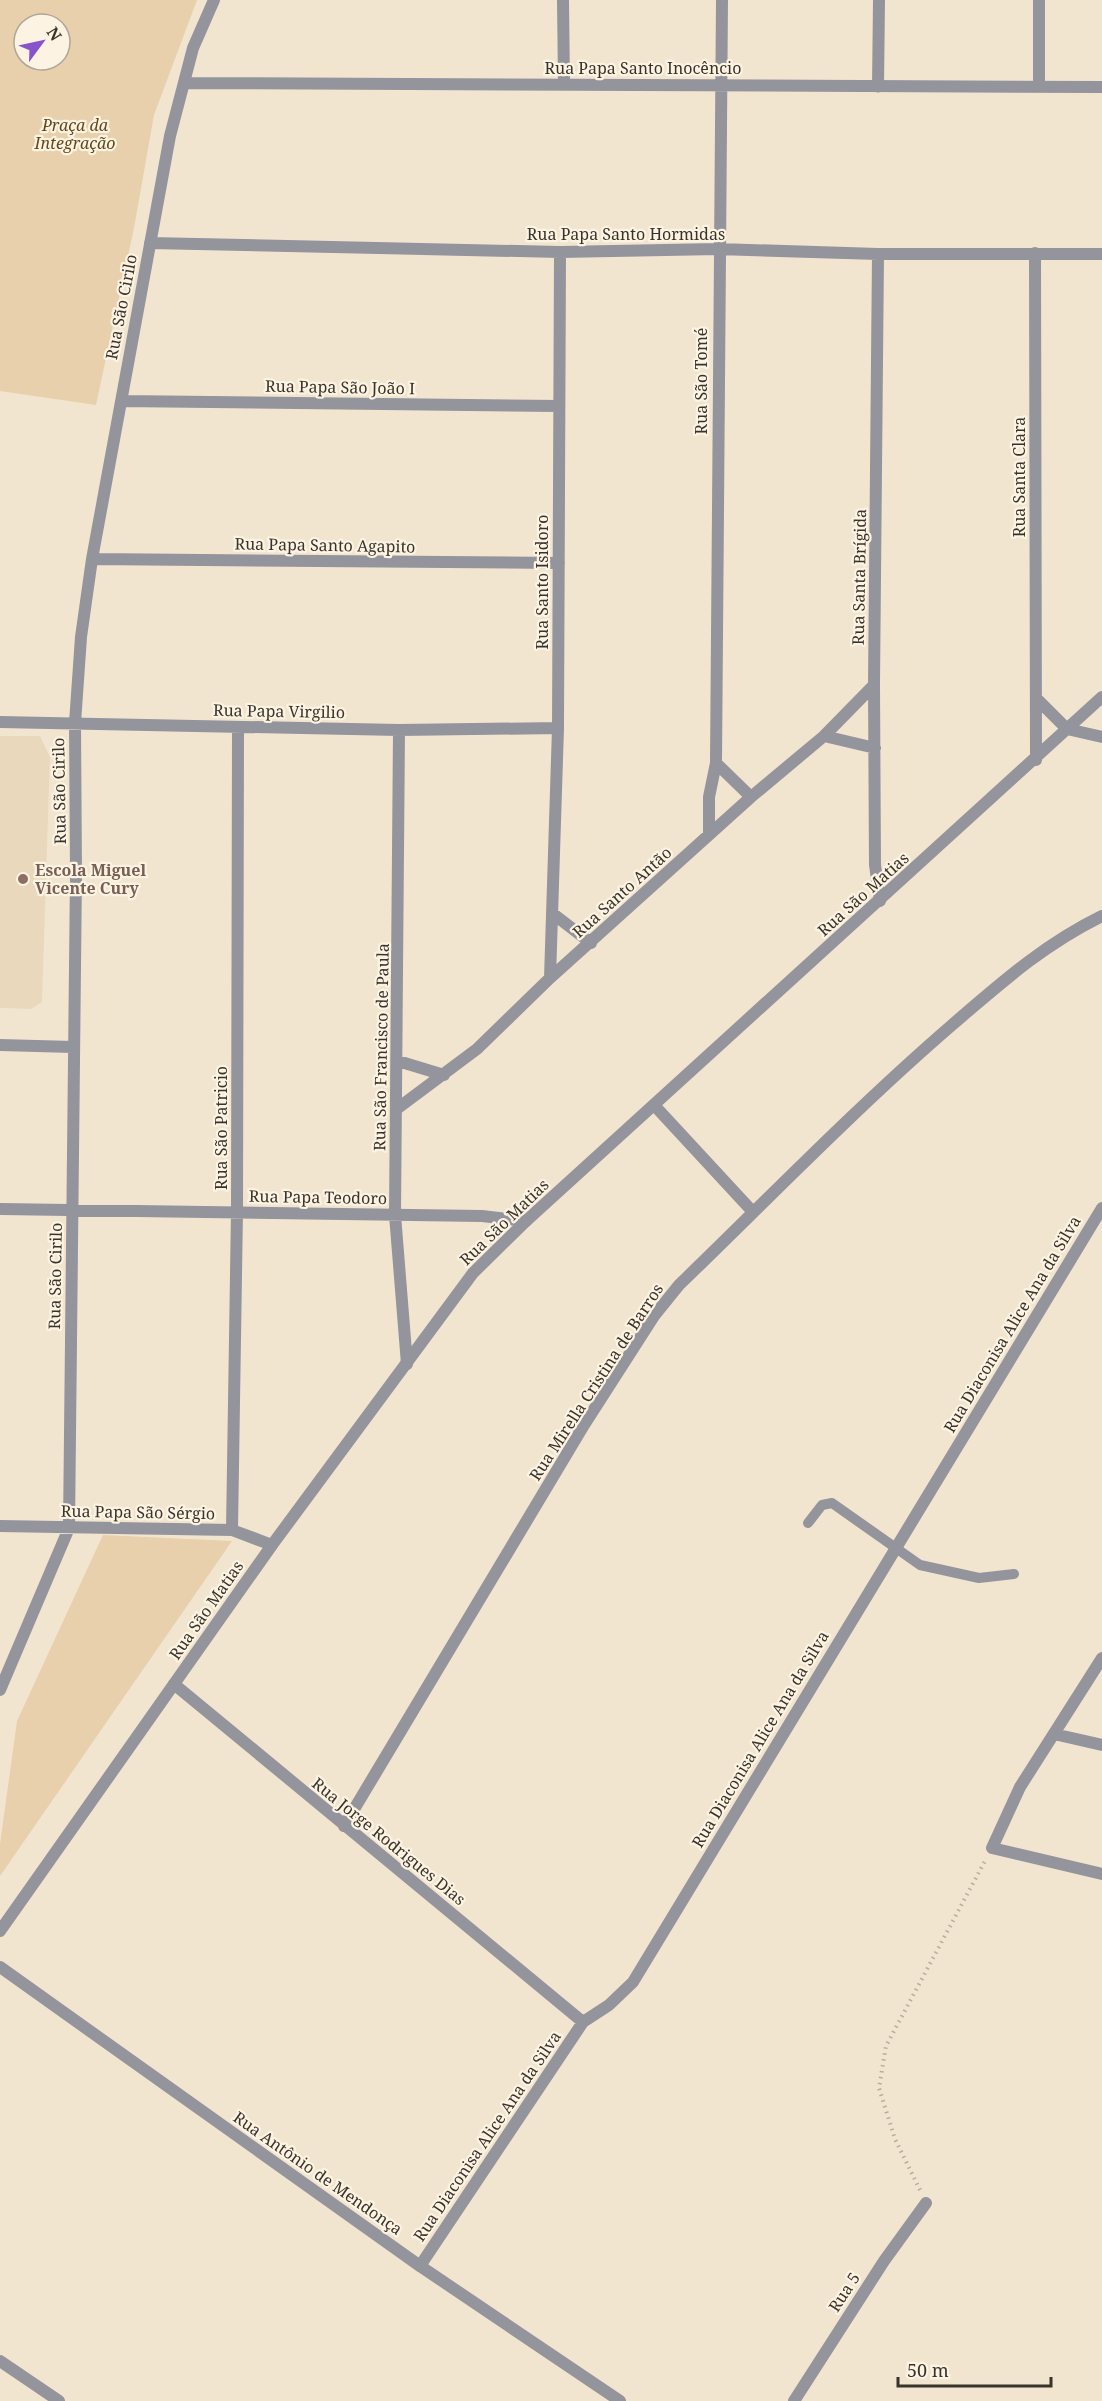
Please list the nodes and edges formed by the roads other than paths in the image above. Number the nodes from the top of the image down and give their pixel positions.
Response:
1 (214, 0) edge
2 (564, 0) edge
3 (722, 0) edge
4 (879, 0) edge
5 (1040, 0) edge
6 (184, 83) junction
7 (564, 84) junction
8 (720, 85) junction
9 (1039, 86) junction
10 (878, 87) junction
11 (1102, 87) edge
12 (150, 243) junction
13 (718, 249) junction
14 (560, 252) junction
15 (878, 254) junction
16 (1035, 254) junction
17 (1102, 254) edge
18 (121, 401) junction
19 (559, 406) junction
20 (92, 559) junction
21 (559, 563) junction
22 (874, 685) junction
23 (1102, 697) edge
24 (1038, 700) junction
25 (0, 722) edge
26 (75, 723) junction
27 (238, 727) junction
28 (558, 728) junction
29 (1066, 729) junction
30 (399, 730) junction
31 (824, 736) junction
32 (1102, 737) edge
33 (875, 748) junction
34 (1036, 760) junction
35 (716, 763) junction
36 (750, 797) junction
37 (709, 835) junction
38 (880, 901) junction
39 (552, 913) junction
40 (1102, 916) edge
41 (591, 943) junction
42 (550, 978) junction
43 (0, 1045) edge
44 (73, 1047) junction
45 (398, 1060) junction
46 (444, 1075) junction
47 (654, 1105) junction
48 (398, 1108) junction
49 (1102, 1208) edge
50 (0, 1209) edge
51 (72, 1211) junction
52 (237, 1211) junction
53 (753, 1212) junction
54 (395, 1215) junction
55 (526, 1221) junction
56 (406, 1364) junction
57 (808, 1523) dead end
58 (0, 1526) edge
59 (69, 1528) junction
60 (232, 1530) junction
61 (272, 1545) junction
62 (896, 1547) junction
63 (1014, 1574) dead end
64 (1102, 1658) edge
65 (174, 1684) junction
66 (0, 1690) edge
67 (1054, 1734) junction
68 (1102, 1745) edge
69 (344, 1826) junction
70 (1102, 1874) edge
71 (0, 1931) edge
72 (0, 1967) edge
73 (583, 2022) junction
74 (926, 2203) road end
75 (420, 2266) junction
76 (0, 2361) edge
77 (59, 2401) edge
78 (620, 2401) edge
79 (794, 2401) edge

1 - 6 street, Rua São Cirilo
2 - 7 street
3 - 8 street, Rua São Tomé
4 - 10 street
5 - 9 street
6 - 7 street, Rua Papa Santo Inocêncio
6 - 12 street, Rua São Cirilo
7 - 8 street, Rua Papa Santo Inocêncio
8 - 10 street, Rua Papa Santo Inocêncio
8 - 13 street, Rua São Tomé
9 - 10 street, Rua Papa Santo Inocêncio
9 - 11 street, Rua Papa Santo Inocêncio
12 - 14 street, Rua Papa Santo Hormidas
12 - 18 street, Rua São Cirilo
13 - 14 street, Rua Papa Santo Hormidas
13 - 15 street, Rua Papa Santo Hormidas
13 - 35 street, Rua São Tomé
14 - 19 street, Rua Santo Isidoro
15 - 16 street, Rua Papa Santo Hormidas
15 - 22 street, Rua Santa Brígida
16 - 17 street, Rua Papa Santo Hormidas
16 - 24 street, Rua Santa Clara
18 - 19 street, Rua Papa São João I
18 - 20 street, Rua São Cirilo
19 - 21 street, Rua Santo Isidoro
20 - 21 street, Rua Papa Santo Agapito
20 - 26 street, Rua São Cirilo
21 - 28 street, Rua Santo Isidoro
22 - 31 street, Rua Santo Antão
22 - 33 street, Rua Santa Brígida
23 - 29 street, Rua São Matias
24 - 29 street
24 - 34 street, Rua Santa Clara
25 - 26 street, Rua Papa Virgilio
26 - 27 street, Rua Papa Virgilio
26 - 44 street, Rua São Cirilo
27 - 30 street, Rua Papa Virgilio
27 - 52 street, Rua São Patricio
28 - 30 street, Rua Papa Virgilio
28 - 39 street, Rua Santo Isidoro
29 - 32 street
29 - 34 street, Rua São Matias
30 - 45 street, Rua São Francisco de Paula
31 - 33 street
31 - 36 street, Rua Santo Antão
33 - 38 street, Rua Santa Brígida
34 - 38 street, Rua São Matias
35 - 36 street
35 - 37 street, Rua São Tomé
36 - 37 street, Rua Santo Antão
37 - 41 street, Rua Santo Antão
38 - 47 street, Rua São Matias
39 - 41 street
39 - 42 street, Rua Santo Isidoro
40 - 53 street, Rua Mirella Cristina de Barros
41 - 42 street, Rua Santo Antão
42 - 46 street, Rua Santo Antão
43 - 44 street
44 - 51 street, Rua São Cirilo
45 - 46 street
45 - 48 street, Rua São Francisco de Paula
46 - 48 street, Rua Santo Antão
47 - 53 street
47 - 55 street, Rua São Matias
48 - 54 street, Rua São Francisco de Paula
49 - 62 street, Rua Diaconisa Alice Ana da Silva
50 - 51 street, Rua Papa Teodoro
51 - 52 street, Rua Papa Teodoro
51 - 59 street, Rua São Cirilo
52 - 54 street, Rua Papa Teodoro
52 - 60 street, Rua São Patricio
53 - 69 street, Rua Mirella Cristina de Barros
54 - 55 street, Rua Papa Teodoro
54 - 56 street, Rua São Francisco de Paula
55 - 56 street, Rua São Matias
56 - 61 street, Rua São Matias
57 - 62 lane
58 - 59 street, Rua Papa São Sérgio
59 - 60 street, Rua Papa São Sérgio
59 - 66 street, Rua São Cirilo
60 - 61 street, Rua Papa São Sérgio
61 - 65 street, Rua São Matias
62 - 63 lane
62 - 73 street, Rua Diaconisa Alice Ana da Silva
64 - 67 street
65 - 69 street, Rua Jorge Rodrigues Dias
65 - 71 street, Rua São Matias
67 - 68 street
67 - 70 street
69 - 73 street, Rua Jorge Rodrigues Dias
72 - 75 street, Rua Antônio de Mendonça
73 - 75 street, Rua Diaconisa Alice Ana da Silva
74 - 79 street, Rua 5
75 - 78 street, Rua Antônio de Mendonça
76 - 77 street

